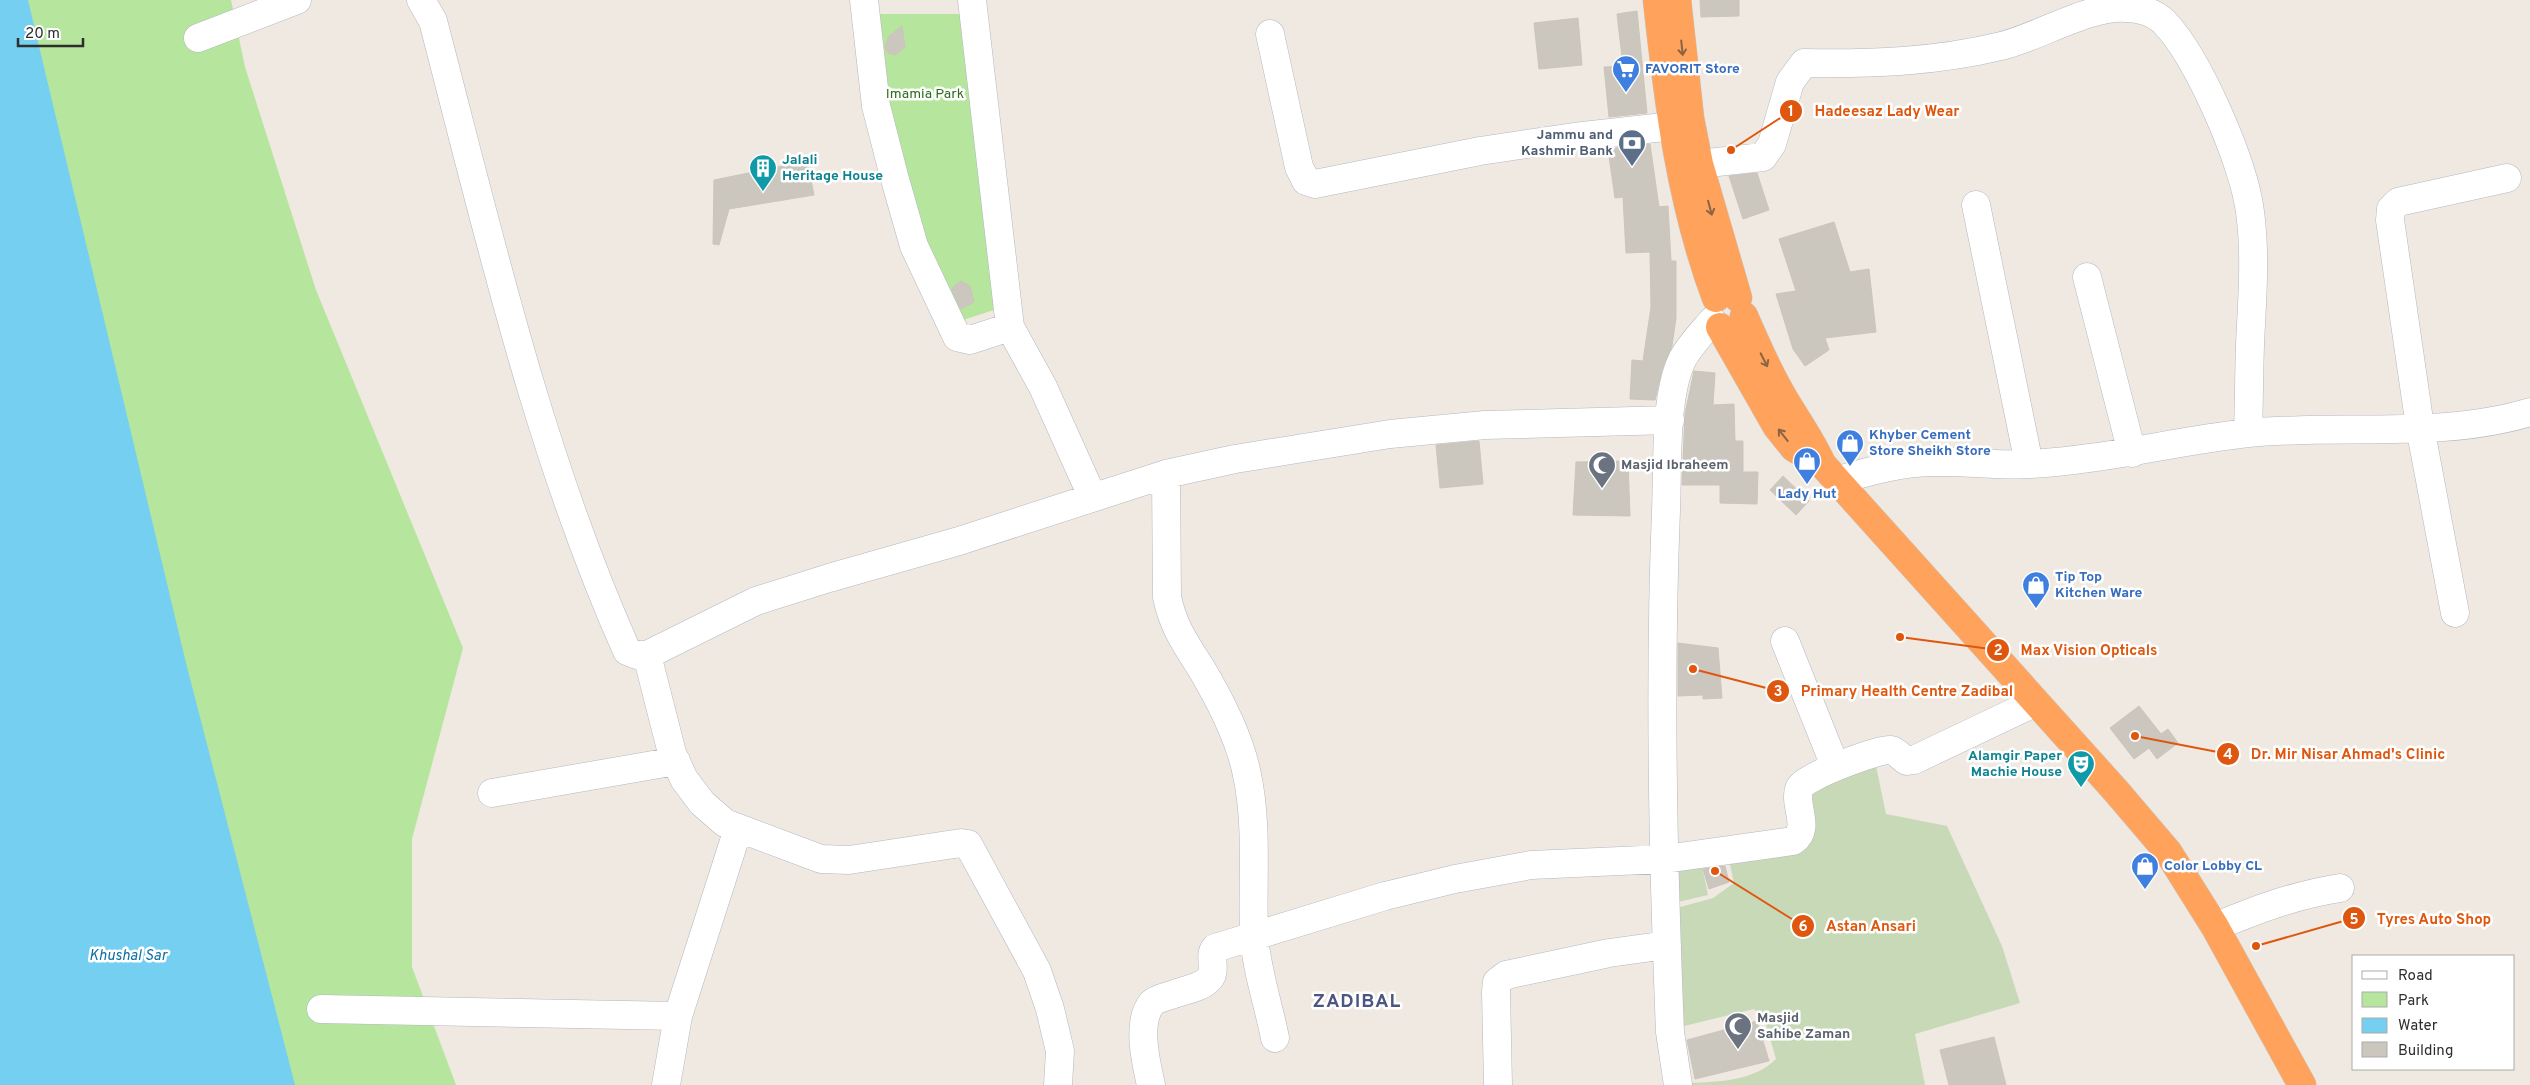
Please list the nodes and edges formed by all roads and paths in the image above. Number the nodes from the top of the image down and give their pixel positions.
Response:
1 (297, 0) edge
2 (420, 0) edge
3 (864, 0) edge
4 (972, 0) edge
5 (1657, 0) edge
6 (1677, 0) edge
7 (2100, 5) edge
8 (1270, 34) dead end
9 (198, 38) dead end
10 (1672, 126) junction
11 (1699, 164) junction
12 (2507, 178) dead end
13 (1976, 205) dead end
14 (2087, 277) dead end
15 (1726, 312) junction
16 (1010, 327) junction
17 (2530, 412) edge
18 (1670, 420) junction
19 (2420, 427) junction
20 (2248, 433) junction
21 (2132, 453) junction
22 (2029, 464) junction
23 (1829, 472) junction
24 (1166, 474) junction
25 (1092, 496) junction
26 (2455, 613) dead end
27 (1785, 641) dead end
28 (648, 655) junction
29 (2036, 702) junction
30 (676, 761) junction
31 (1835, 766) junction
32 (492, 793) dead end
33 (738, 829) junction
34 (1665, 858) junction
35 (2340, 888) dead end
36 (2216, 927) junction
37 (1254, 936) junction
38 (1666, 945) junction
39 (321, 1009) dead end
40 (678, 1016) junction
41 (1275, 1038) dead end
42 (666, 1085) edge
43 (1058, 1085) edge
44 (1151, 1085) edge
45 (1498, 1085) edge
46 (1678, 1085) edge
47 (2302, 1085) edge

1 - 9 street
2 - 28 street
3 - 16 street
4 - 16 street
5 - 10 highway
6 -> 11 highway
7 - 11 street
7 - 20 street
8 - 10 street
10 - 15 highway
11 -> 15 highway
12 - 19 street
13 - 22 street
14 - 21 street
15 - 18 street
15 - 23 highway
16 - 25 street
17 - 19 street
18 - 24 street
18 - 34 street
19 - 20 street
19 - 26 street
20 - 21 street
21 - 22 street
22 - 23 street
23 - 29 highway
24 - 25 street
24 - 37 street
25 - 28 street
27 - 31 street
28 - 30 street
29 - 31 street
29 - 36 highway
30 - 32 street
30 - 33 street
31 - 34 street
33 - 40 street
33 - 43 street
34 - 37 street
34 - 38 street
35 - 36 street
36 - 47 highway
37 - 41 street
37 - 44 street
38 - 45 street
38 - 46 street
39 - 40 street
40 - 42 street

